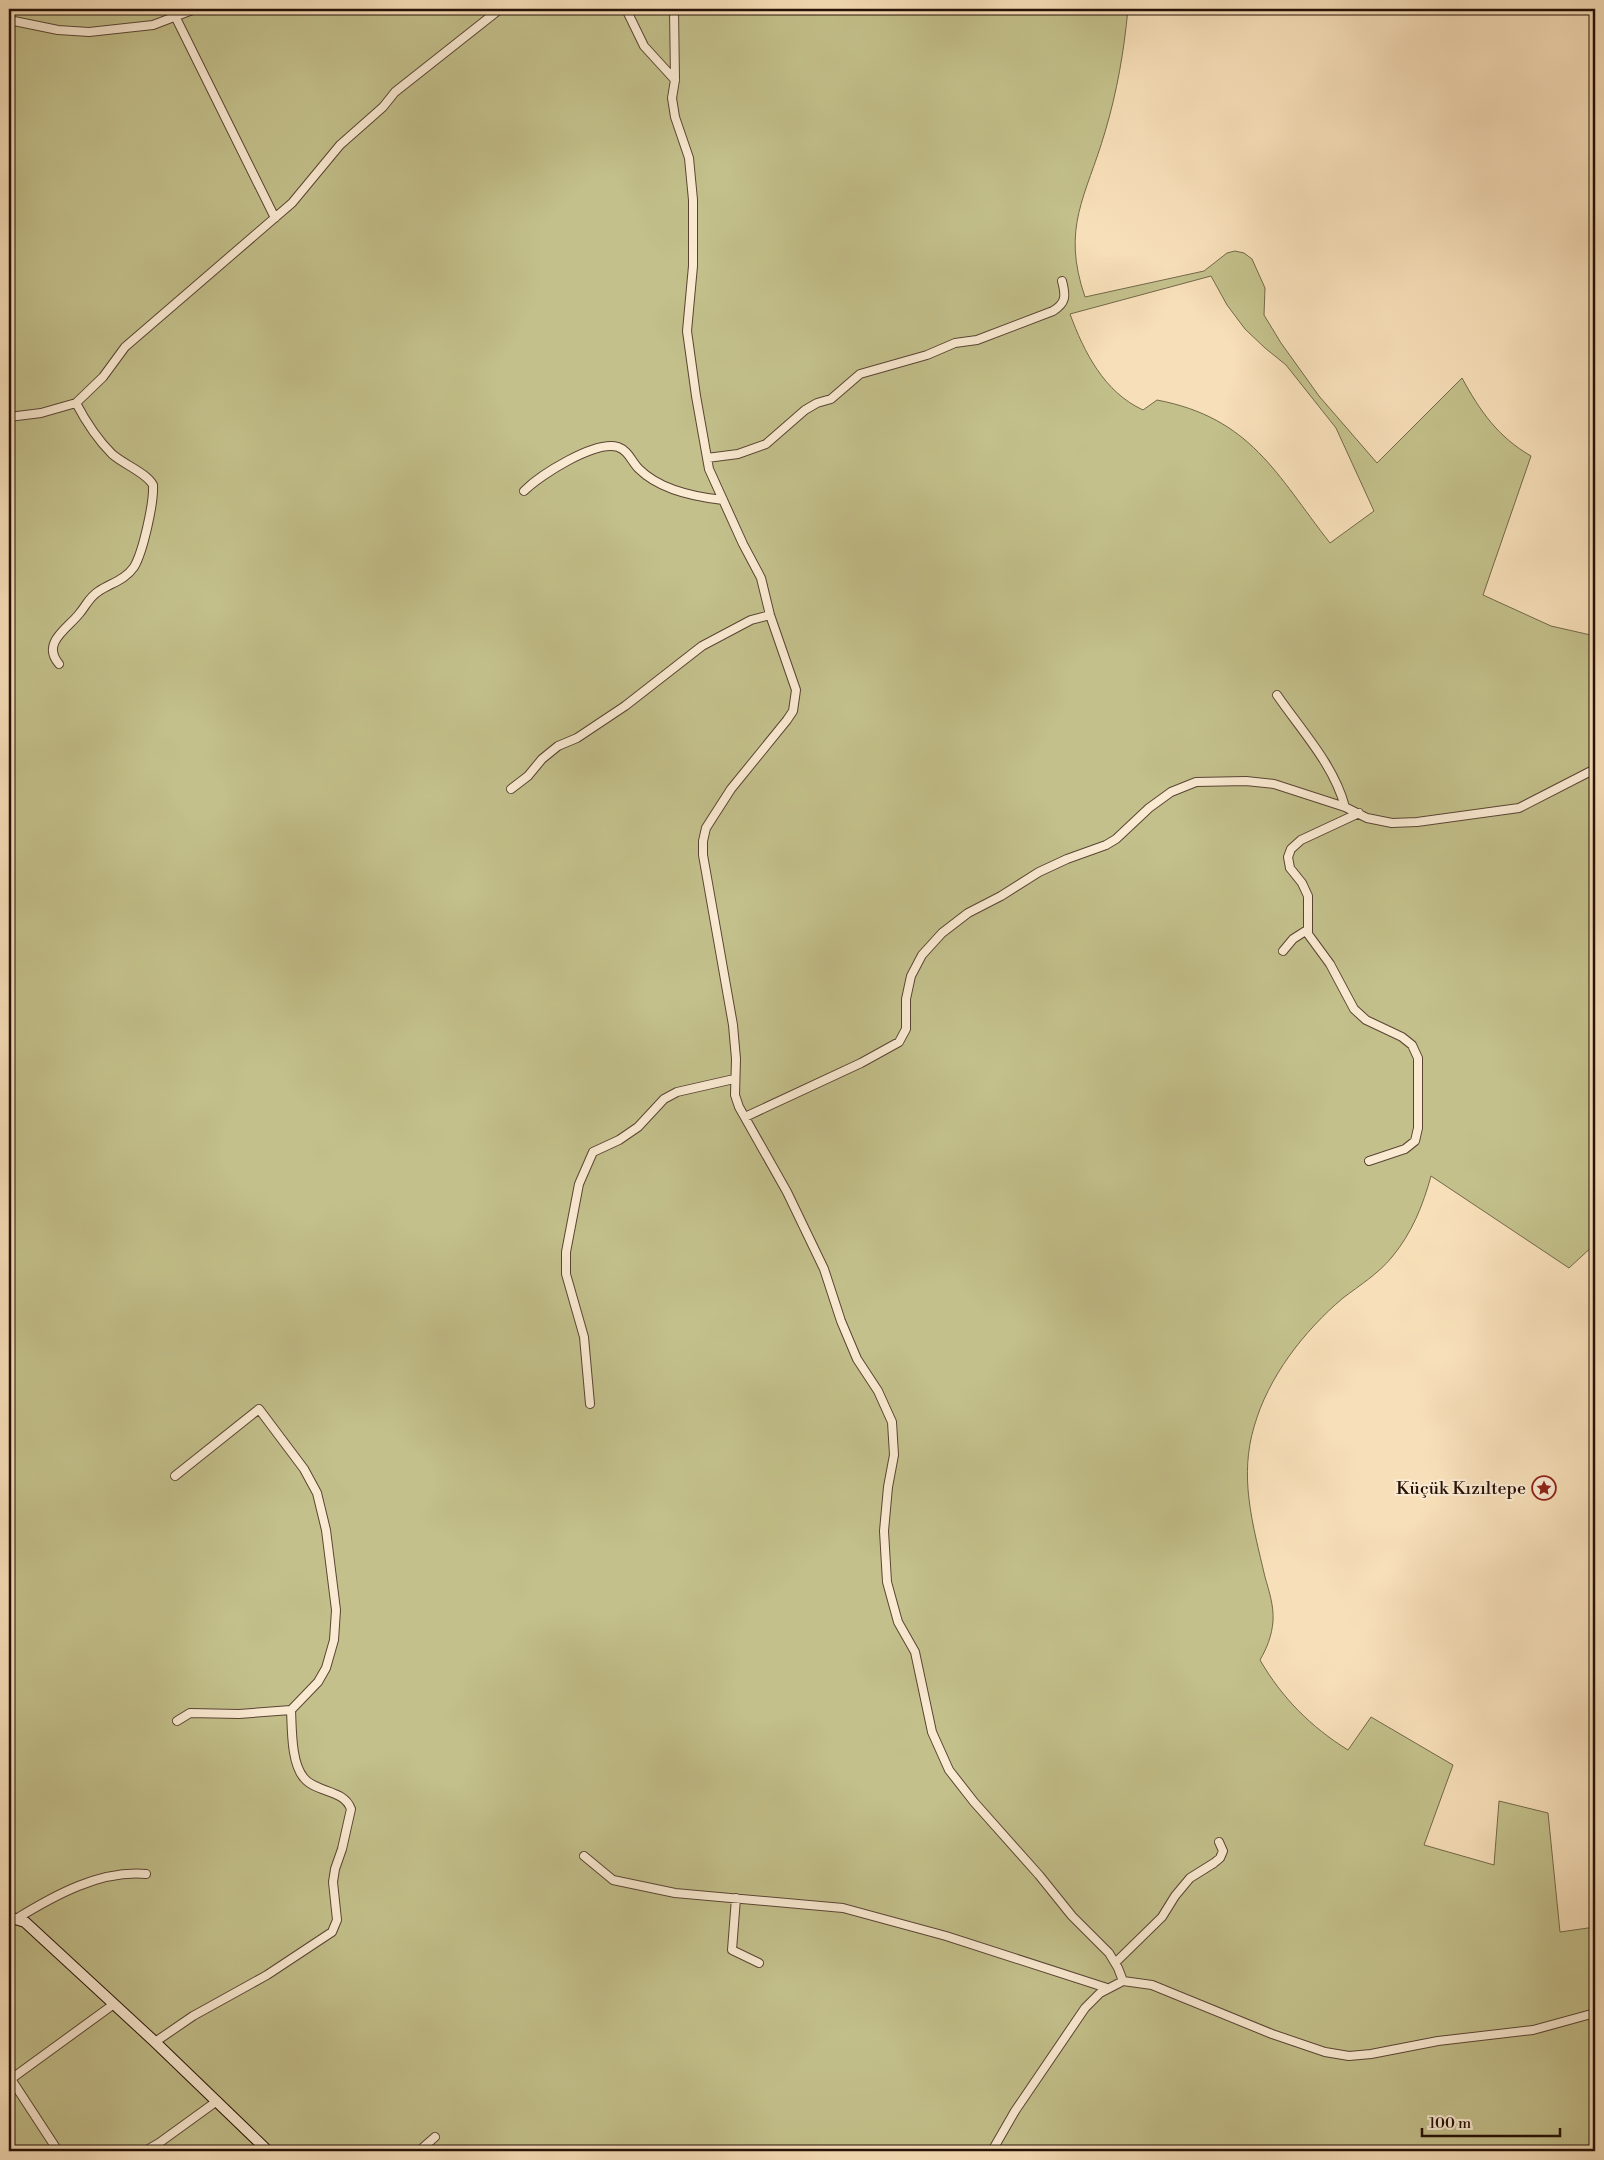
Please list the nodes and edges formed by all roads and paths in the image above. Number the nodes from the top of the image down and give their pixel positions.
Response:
1 (195, 9) edge
2 (500, 9) edge
3 (626, 9) edge
4 (674, 9) edge
5 (175, 16) junction
6 (9, 20) edge
7 (675, 80) junction
8 (275, 218) junction
9 (1062, 281) dead end
10 (76, 403) junction
11 (9, 417) edge
12 (707, 458) junction
13 (524, 491) dead end
14 (723, 500) junction
15 (770, 615) junction
16 (59, 664) dead end
17 (1277, 695) dead end
18 (1595, 769) edge
19 (511, 789) dead end
20 (1345, 807) junction
21 (1359, 813) junction
22 (1308, 930) junction
23 (1283, 951) dead end
24 (734, 1079) junction
25 (745, 1117) junction
26 (1369, 1161) dead end
27 (590, 1404) dead end
28 (175, 1476) dead end
29 (291, 1710) junction
30 (177, 1721) dead end
31 (1219, 1842) dead end
32 (584, 1856) dead end
33 (146, 1874) dead end
34 (736, 1898) junction
35 (12, 1918) edge
36 (759, 1963) dead end
37 (1115, 1963) junction
38 (1123, 1981) junction
39 (1107, 1988) junction
40 (114, 2004) junction
41 (1595, 2013) edge
42 (155, 2042) junction
43 (10, 2080) edge
44 (217, 2101) junction
45 (435, 2137) dead end
46 (159, 2143) junction
47 (58, 2151) edge
48 (144, 2151) edge
49 (165, 2151) edge
50 (268, 2151) edge
51 (419, 2151) edge
52 (992, 2151) edge

1 - 5 street
2 - 8 street
3 - 7 street
4 - 7 street
5 - 6 street
5 - 8 street
7 - 12 street
8 - 10 street
9 - 12 street
10 - 11 street
10 - 16 street
12 - 14 street
13 - 14 street
14 - 15 street
15 - 19 street
15 - 24 street
17 - 20 street
18 - 21 street
20 - 21 street
20 - 25 street
21 - 22 street
22 - 23 street
22 - 26 street
24 - 25 street
24 - 27 street
25 - 37 street
28 - 29 street
29 - 30 street
29 - 42 street
31 - 37 street
32 - 34 street
33 - 35 street
34 - 36 street
34 - 39 street
35 - 40 street
37 - 38 street
38 - 39 street
38 - 41 street
39 - 52 street
40 - 42 street
40 - 43 street
42 - 44 street
43 - 47 street
44 - 46 street
44 - 50 street
45 - 51 street
46 - 48 street
46 - 49 street

